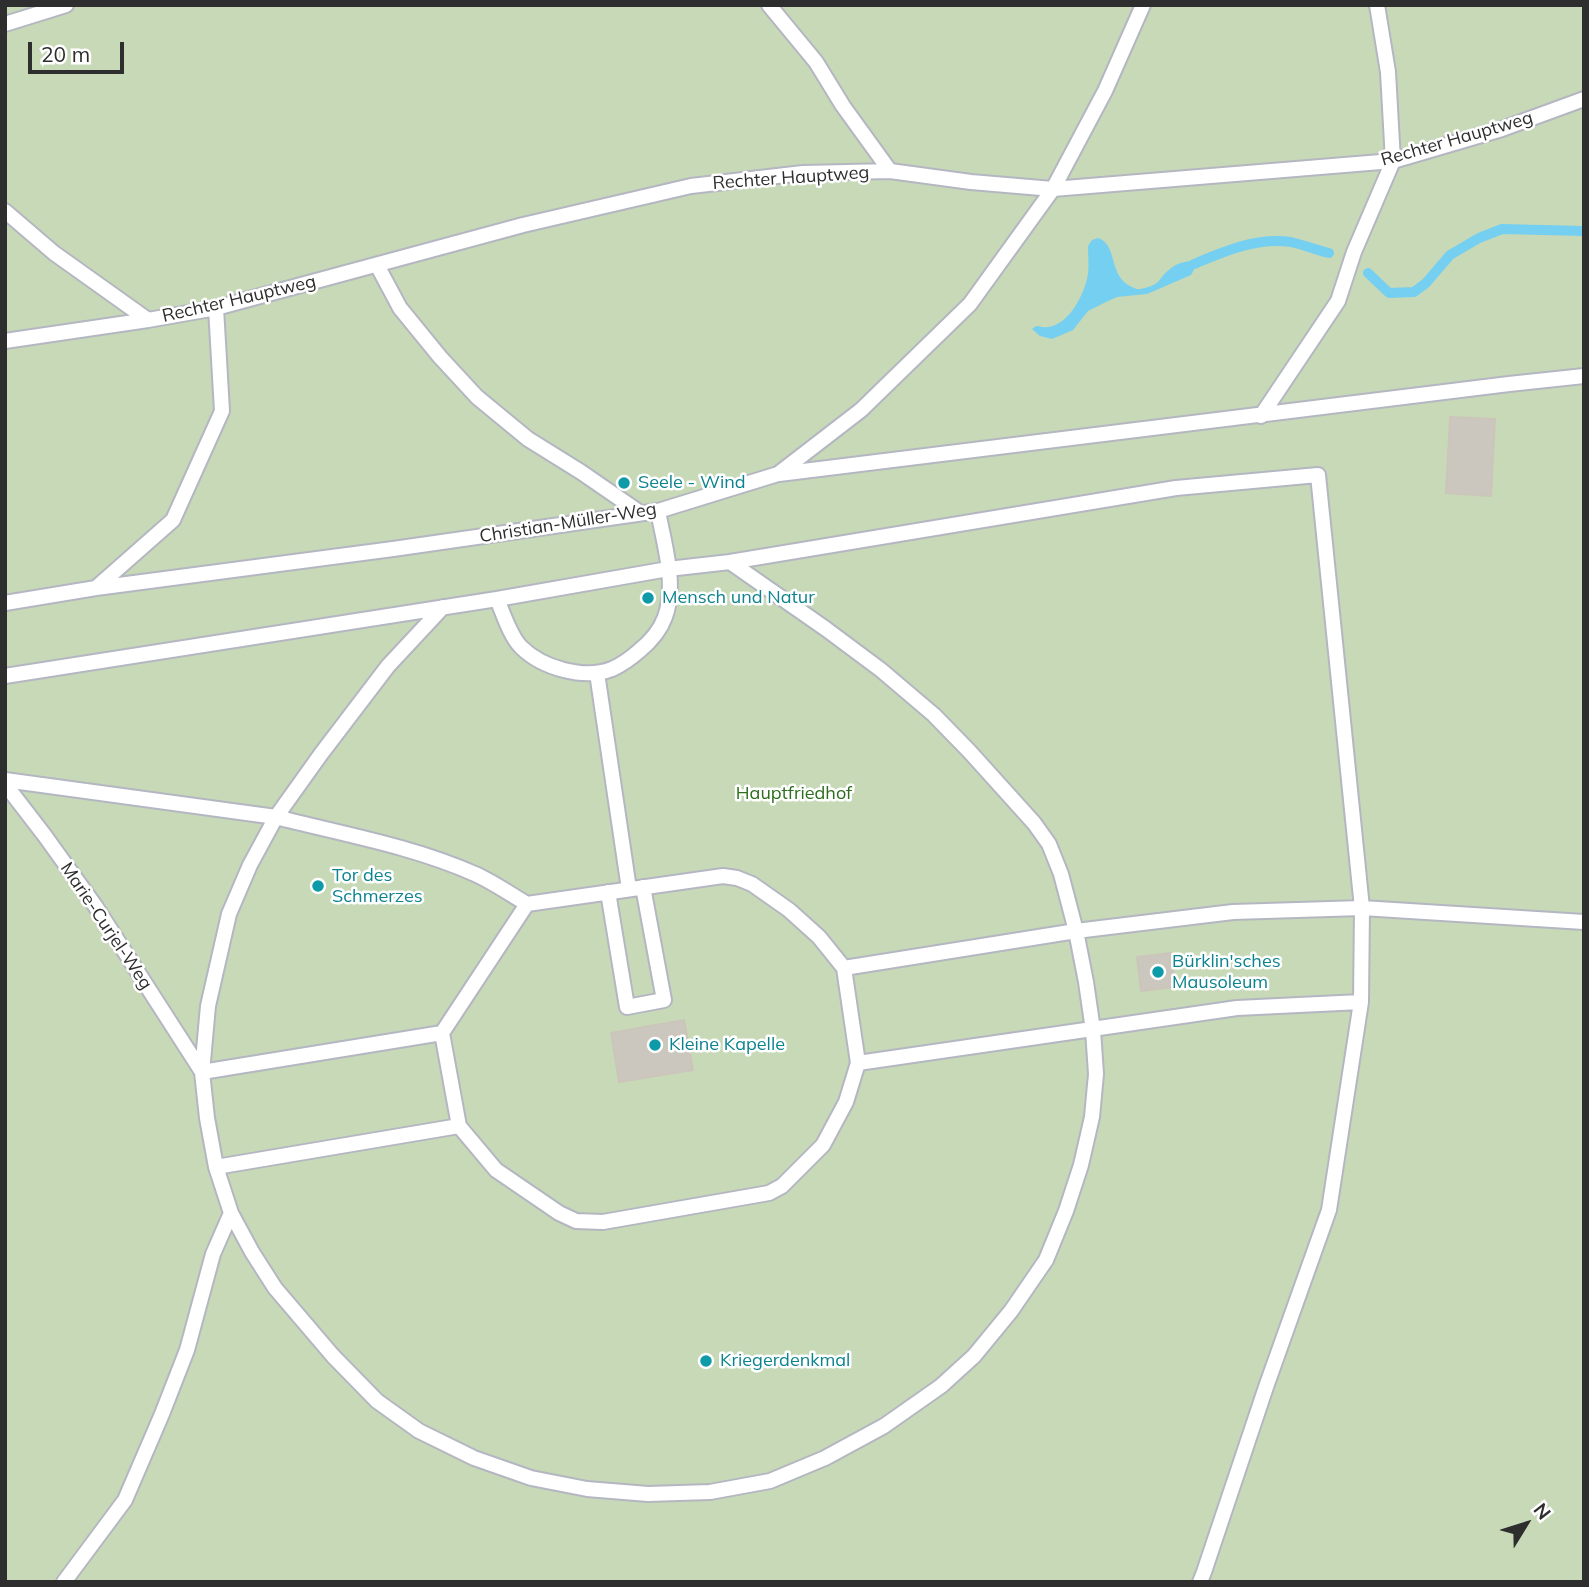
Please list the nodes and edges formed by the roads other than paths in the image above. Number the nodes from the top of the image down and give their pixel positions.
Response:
1 (66, 5) edge
2 (769, 5) edge
3 (1143, 5) edge
4 (1377, 5) edge
5 (5, 24) edge
6 (1584, 99) edge
7 (1393, 161) junction
8 (890, 171) junction
9 (1053, 189) junction
10 (5, 211) edge
11 (377, 265) junction
12 (216, 308) junction
13 (148, 320) junction
14 (5, 341) edge
15 (1584, 376) edge
16 (1261, 416) junction
17 (778, 474) junction
18 (658, 510) junction
19 (639, 512) junction
20 (730, 562) junction
21 (668, 569) junction
22 (96, 588) junction
23 (497, 599) junction
24 (5, 603) edge
25 (443, 607) junction
26 (597, 673) junction
27 (5, 676) edge
28 (5, 782) edge
29 (276, 817) junction
30 (636, 888) junction
31 (608, 892) junction
32 (527, 904) junction
33 (1362, 908) junction
34 (1584, 922) edge
35 (1076, 932) junction
36 (844, 968) junction
37 (1361, 1002) junction
38 (1093, 1030) junction
39 (442, 1033) junction
40 (859, 1063) junction
41 (202, 1072) junction
42 (459, 1126) junction
43 (216, 1167) junction
44 (230, 1213) junction
45 (64, 1582) edge
46 (1200, 1582) edge

1 - 5 lane
2 - 8 lane
3 - 9 lane, Christian-Müller-Weg
4 - 7 lane
6 - 7 lane, Rechter Hauptweg
7 - 9 lane, Rechter Hauptweg
7 - 16 lane
8 - 9 lane, Rechter Hauptweg
8 - 11 lane, Rechter Hauptweg
9 - 17 lane, Christian-Müller-Weg
10 - 13 lane
11 - 12 lane, Rechter Hauptweg
11 - 19 lane
12 - 13 lane, Rechter Hauptweg
12 - 22 lane
13 - 14 lane, Rechter Hauptweg
15 - 16 lane
16 - 17 lane
17 - 18 lane, Christian-Müller-Weg
18 - 19 lane, Christian-Müller-Weg
18 - 21 lane
19 - 22 lane, Christian-Müller-Weg
20 - 21 lane
20 - 33 lane
20 - 35 lane
21 - 23 lane
21 - 26 lane
22 - 24 lane, Christian-Müller-Weg
23 - 25 lane
23 - 26 lane
25 - 27 lane
25 - 29 lane
26 - 30 lane
28 - 29 lane
28 - 41 lane, Marie-Curjel-Weg
29 - 32 lane
29 - 41 lane
30 - 31 lane
30 - 31 lane
30 - 36 lane
31 - 32 lane
32 - 39 lane
33 - 34 lane
33 - 35 lane
33 - 37 lane
35 - 36 lane
35 - 38 lane
36 - 40 lane
37 - 38 lane
37 - 46 lane
38 - 40 lane
38 - 44 lane
39 - 41 lane
39 - 42 lane
40 - 42 lane
41 - 43 lane
42 - 43 lane
43 - 44 lane
44 - 45 lane

